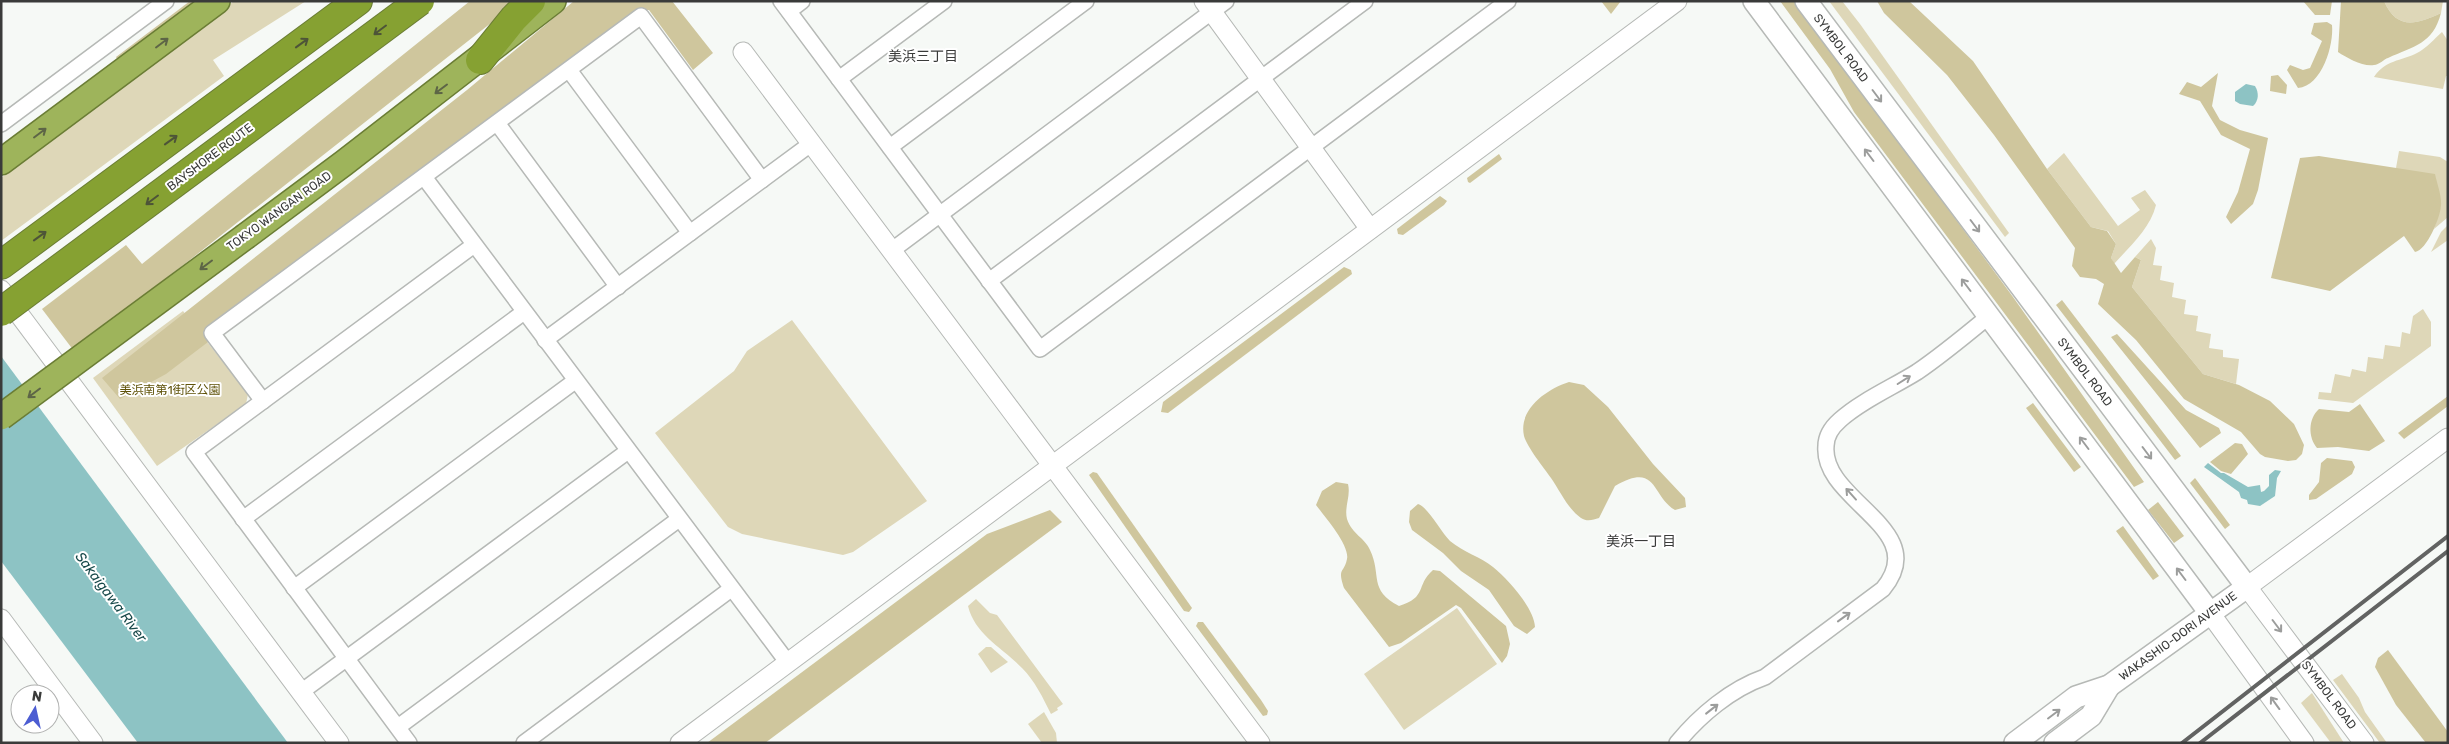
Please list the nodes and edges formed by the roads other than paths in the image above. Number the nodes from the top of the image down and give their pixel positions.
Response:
1 (166, 1) edge
2 (218, 1) edge
3 (358, 1) edge
4 (420, 1) edge
5 (531, 1) edge
6 (553, 1) edge
7 (802, 1) edge
8 (944, 1) edge
9 (1086, 1) edge
10 (1366, 1) edge
11 (1508, 1) edge
12 (1677, 1) edge
13 (1754, 1) edge
14 (1806, 1) edge
15 (1214, 5) edge
16 (785, 6) edge
17 (743, 52) dead end
18 (480, 60) junction
19 (569, 70) junction
20 (839, 79) junction
21 (1262, 79) junction
22 (497, 123) junction
23 (1, 124) edge
24 (812, 143) junction
25 (890, 147) junction
26 (1312, 147) junction
27 (1, 162) edge
28 (424, 177) junction
29 (762, 180) junction
30 (941, 216) junction
31 (1370, 229) junction
32 (690, 233) junction
33 (474, 245) junction
34 (891, 251) junction
35 (1, 265) edge
36 (990, 281) junction
37 (618, 287) junction
38 (1, 290) edge
39 (1, 312) edge
40 (524, 312) junction
41 (1990, 316) junction
42 (546, 340) junction
43 (576, 381) junction
44 (262, 401) junction
45 (1, 417) edge
46 (2448, 438) edge
47 (628, 451) junction
48 (1053, 466) junction
49 (243, 519) junction
50 (679, 520) junction
51 (2247, 586) junction
52 (294, 588) junction
53 (731, 589) junction
54 (2210, 613) junction
55 (1, 619) edge
56 (346, 658) junction
57 (788, 663) junction
58 (2109, 686) junction
59 (301, 692) junction
60 (398, 727) junction
61 (93, 743) edge
62 (340, 743) edge
63 (409, 743) edge
64 (524, 743) edge
65 (680, 743) edge
66 (1260, 743) edge
67 (1677, 743) edge
68 (2015, 743) edge
69 (2055, 743) edge
70 (2304, 743) edge
71 (2364, 743) edge

1 - 23 street
27 -> 2 highway
35 -> 3 highway
4 -> 39 highway, BAYSHORE ROUTE, bridge
5 - 18 highway
6 - 18 highway, TOKYO WANGAN ROAD
7 - 16 street
8 - 20 street
9 - 25 street
10 - 21 street
11 - 26 street
12 - 31 street
41 -> 13 main road
14 -> 51 main road, SYMBOL ROAD
15 - 21 street
15 - 30 street
16 - 20 street
17 - 24 street
18 -> 45 highway, TOKYO WANGAN ROAD, bridge
19 - 22 street
19 - 29 street
19 - 32 street
20 - 25 street
21 - 26 street
21 - 36 street
22 - 28 street
22 - 37 street
24 - 29 street
24 - 34 street
25 - 30 street
26 - 31 street
26 - 36 street
28 - 33 street
28 - 44 street
29 - 32 street
30 - 34 street
30 - 36 street
31 - 48 street
32 - 37 street
33 - 40 street
33 - 44 street
34 - 48 street
37 - 42 street
38 - 59 street
40 - 42 street
40 - 49 street
54 -> 41 main road
67 -> 41 street
42 - 43 street
43 - 47 street
43 - 52 street
44 - 49 street
46 - 51 street
47 - 50 street
47 - 56 street
48 - 57 street
48 - 66 street
49 - 52 street
50 - 53 street
50 - 60 street
51 - 54 main road, WAKASHIO-DORI AVENUE
51 -> 71 street, SYMBOL ROAD
52 - 56 street
53 - 57 street
53 - 64 street
54 - 58 main road, WAKASHIO-DORI AVENUE
70 -> 54 street
55 - 61 street
56 - 59 street
56 - 60 street
57 - 65 street
68 -> 58 main road, WAKASHIO-DORI AVENUE
58 - 69 main road, WAKASHIO-DORI AVENUE
59 - 62 street
60 - 63 street

